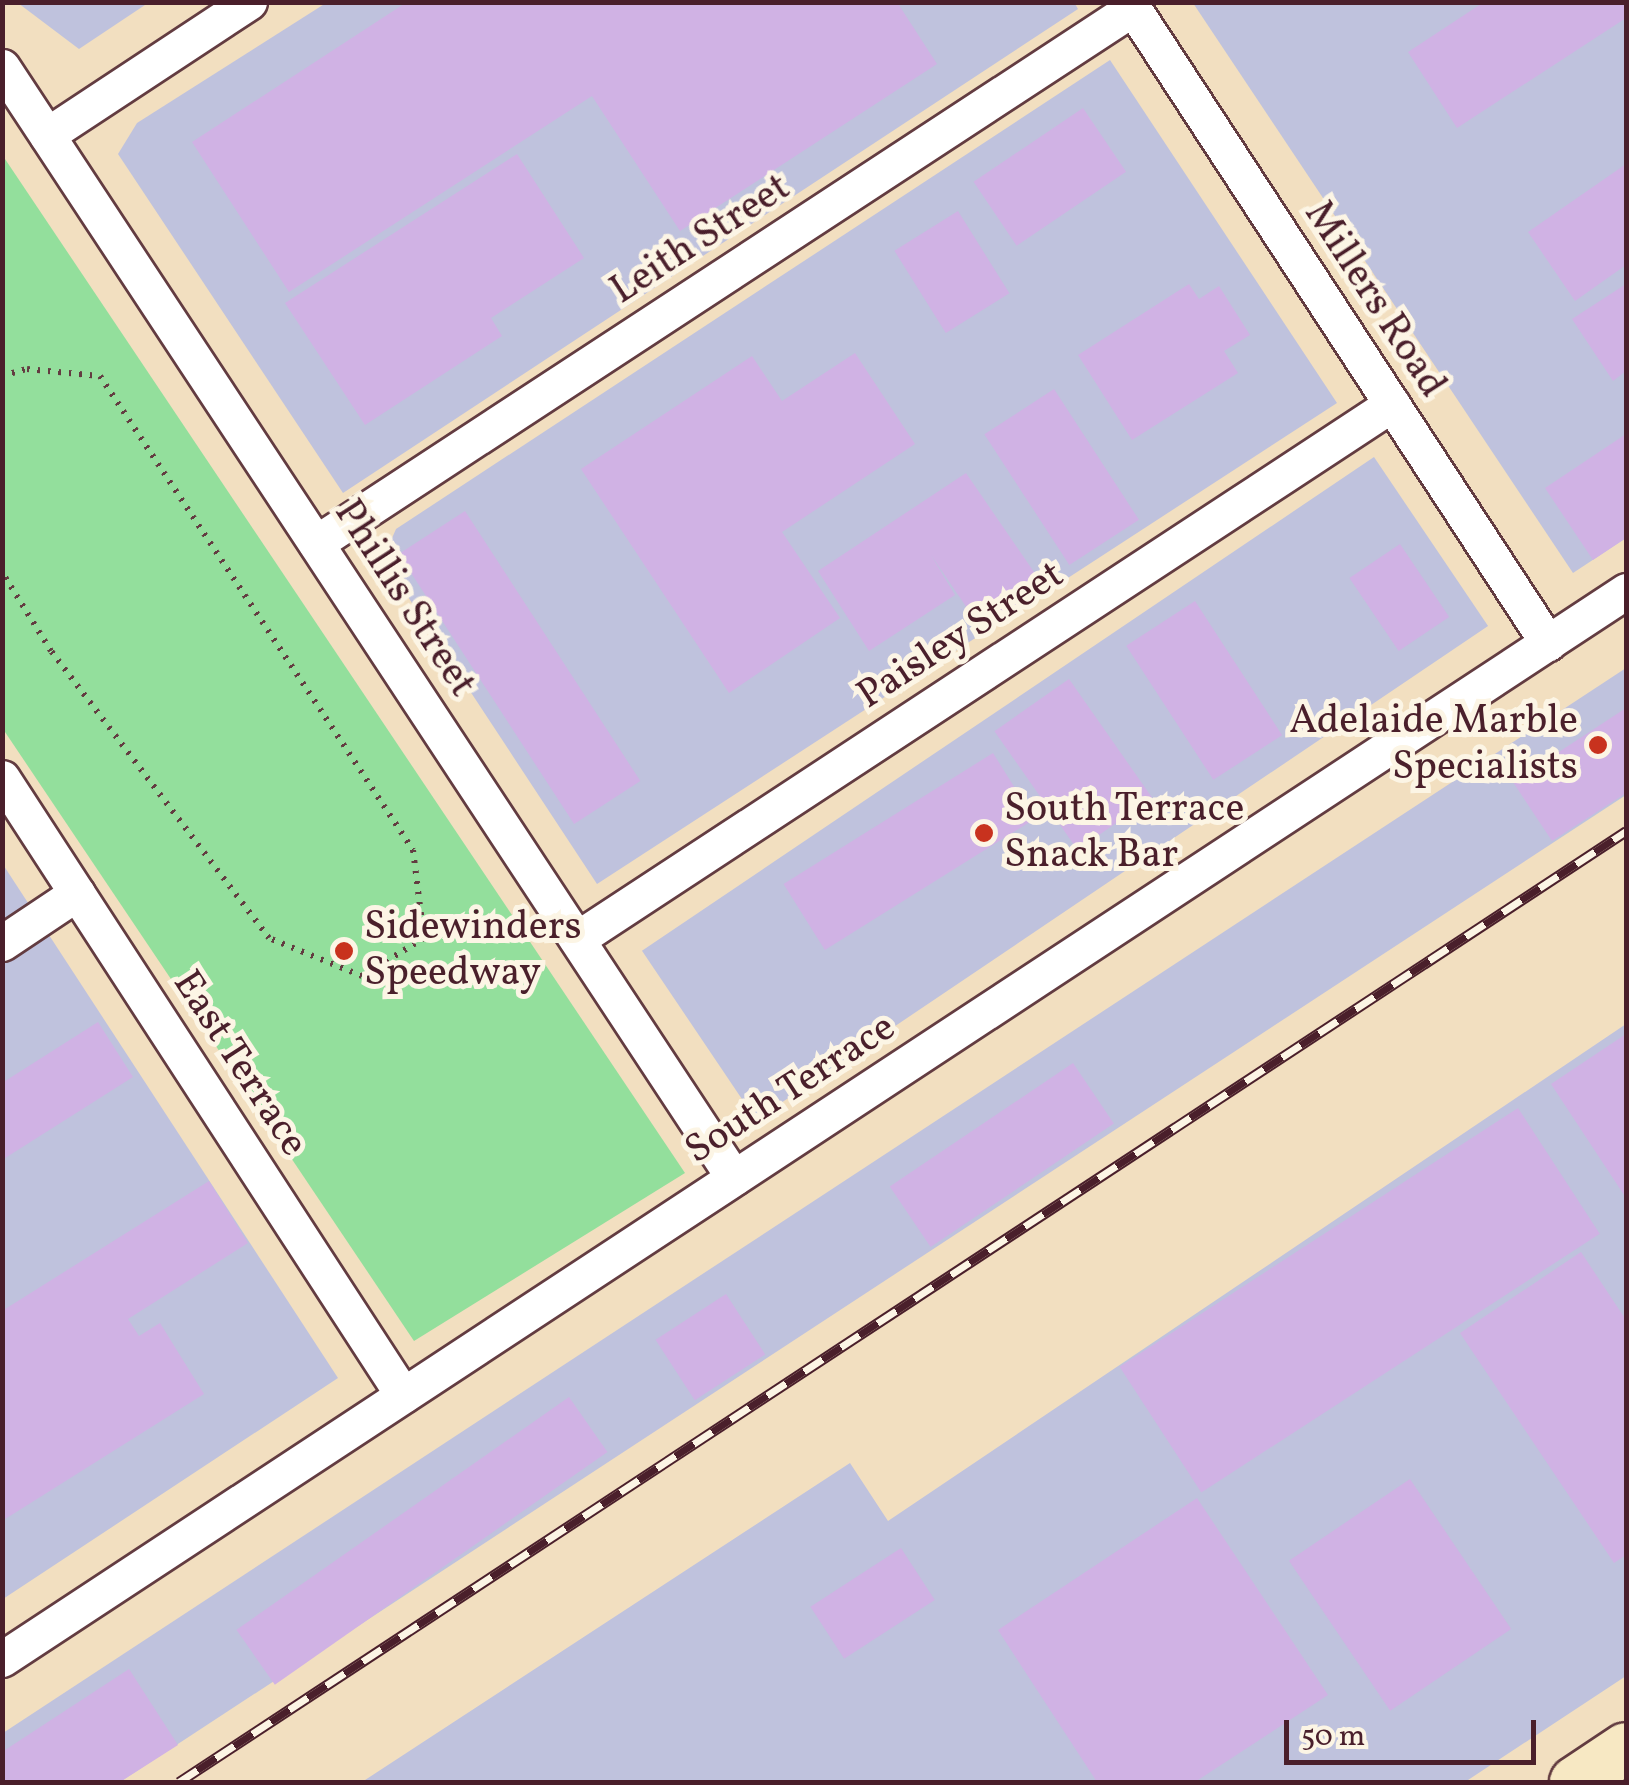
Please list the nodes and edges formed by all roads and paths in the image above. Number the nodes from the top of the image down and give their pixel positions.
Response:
1 (249, 2) edge
2 (1131, 5) edge
3 (2, 67) edge
4 (47, 135) junction
5 (2, 376) edge
6 (1392, 404) junction
7 (316, 543) junction
8 (2, 572) edge
9 (1626, 592) edge
10 (1548, 644) junction
11 (2, 778) edge
12 (78, 893) junction
13 (577, 939) junction
14 (2, 942) edge
15 (734, 1178) junction
16 (404, 1396) junction
17 (2, 1659) edge
18 (1626, 1748) edge
19 (1575, 1782) edge

1 - 4 street
2 - 6 street, Millers Road
2 - 7 street, Leith Street
3 - 4 street, Phillis Street
4 - 7 street, Phillis Street
5 - 8 path
6 - 10 street, Millers Road
6 - 13 street, Paisley Street
7 - 13 street, Phillis Street
9 - 10 street, South Terrace
10 - 15 street, South Terrace
11 - 12 street, East Terrace
12 - 14 street
12 - 16 street, East Terrace
13 - 15 street, Phillis Street
15 - 16 street, South Terrace
16 - 17 street, South Terrace
18 - 19 street

